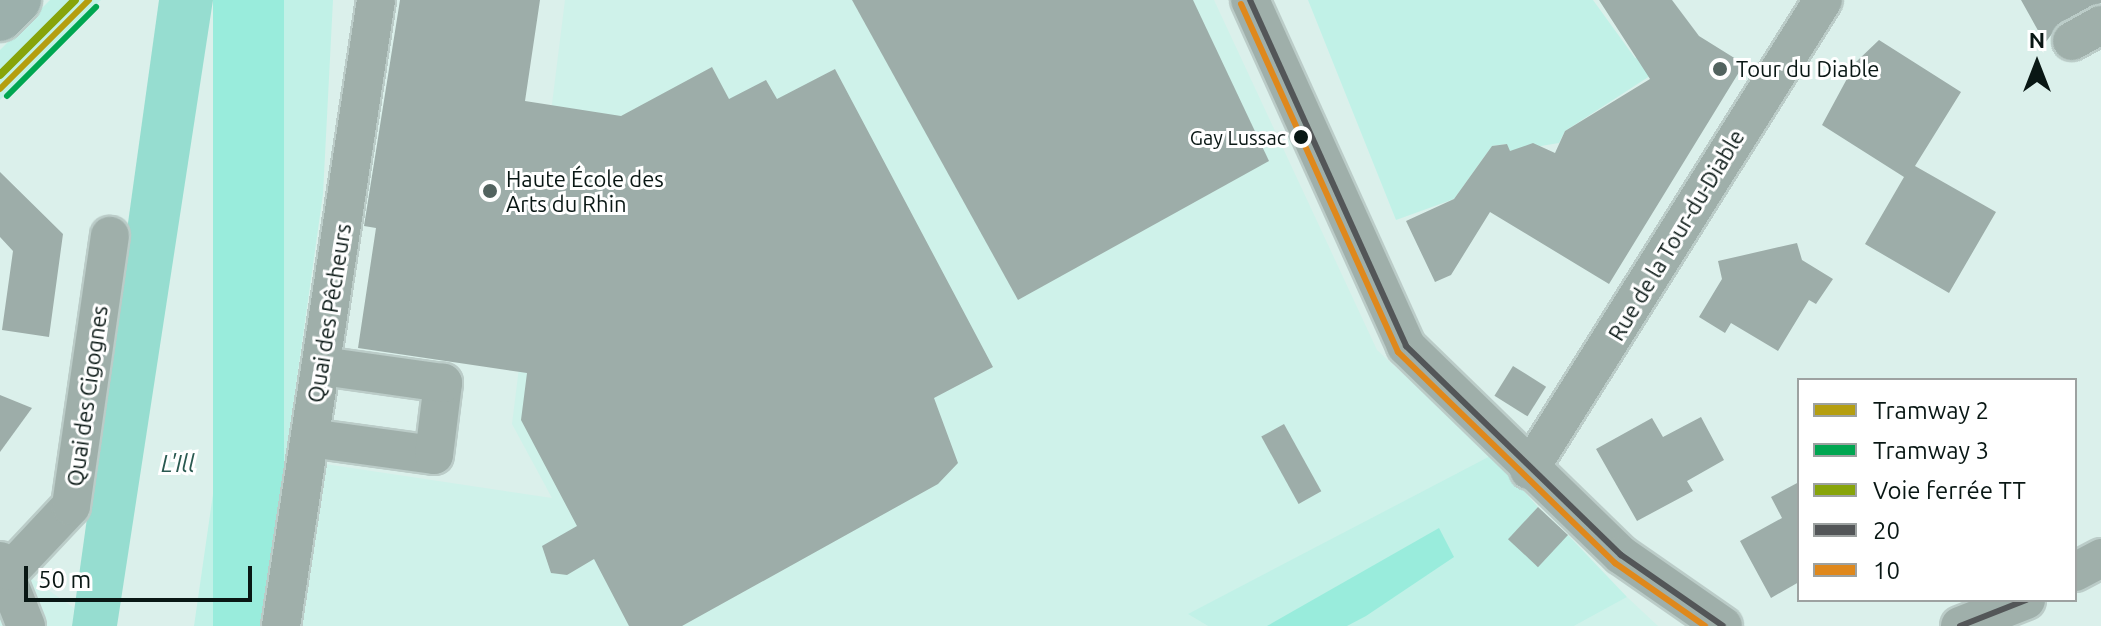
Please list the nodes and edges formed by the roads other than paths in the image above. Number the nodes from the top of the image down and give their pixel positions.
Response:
1 (19, 0) edge
2 (376, 0) edge
3 (1250, 0) edge
4 (1823, 0) edge
5 (0, 19) edge
6 (110, 236) dead end
7 (322, 366) junction
8 (310, 438) junction
9 (1529, 470) junction
10 (2101, 558) edge
11 (5, 566) edge
12 (2077, 571) edge
13 (2005, 614) edge
14 (26, 626) edge
15 (281, 626) edge
16 (1723, 626) edge
17 (1960, 626) edge

1 - 5 main road
2 - 7 street, Quai des Pêcheurs
3 - 9 street
4 - 9 street, Rue de la Tour-du-Diable
6 - 11 street, Quai des Cigognes
7 - 8 street, Quai des Pêcheurs
7 - 8 street
8 - 15 street, Quai des Pêcheurs
9 - 16 street
10 - 12 street
11 - 14 street, Quai des Cigognes
13 - 17 street

